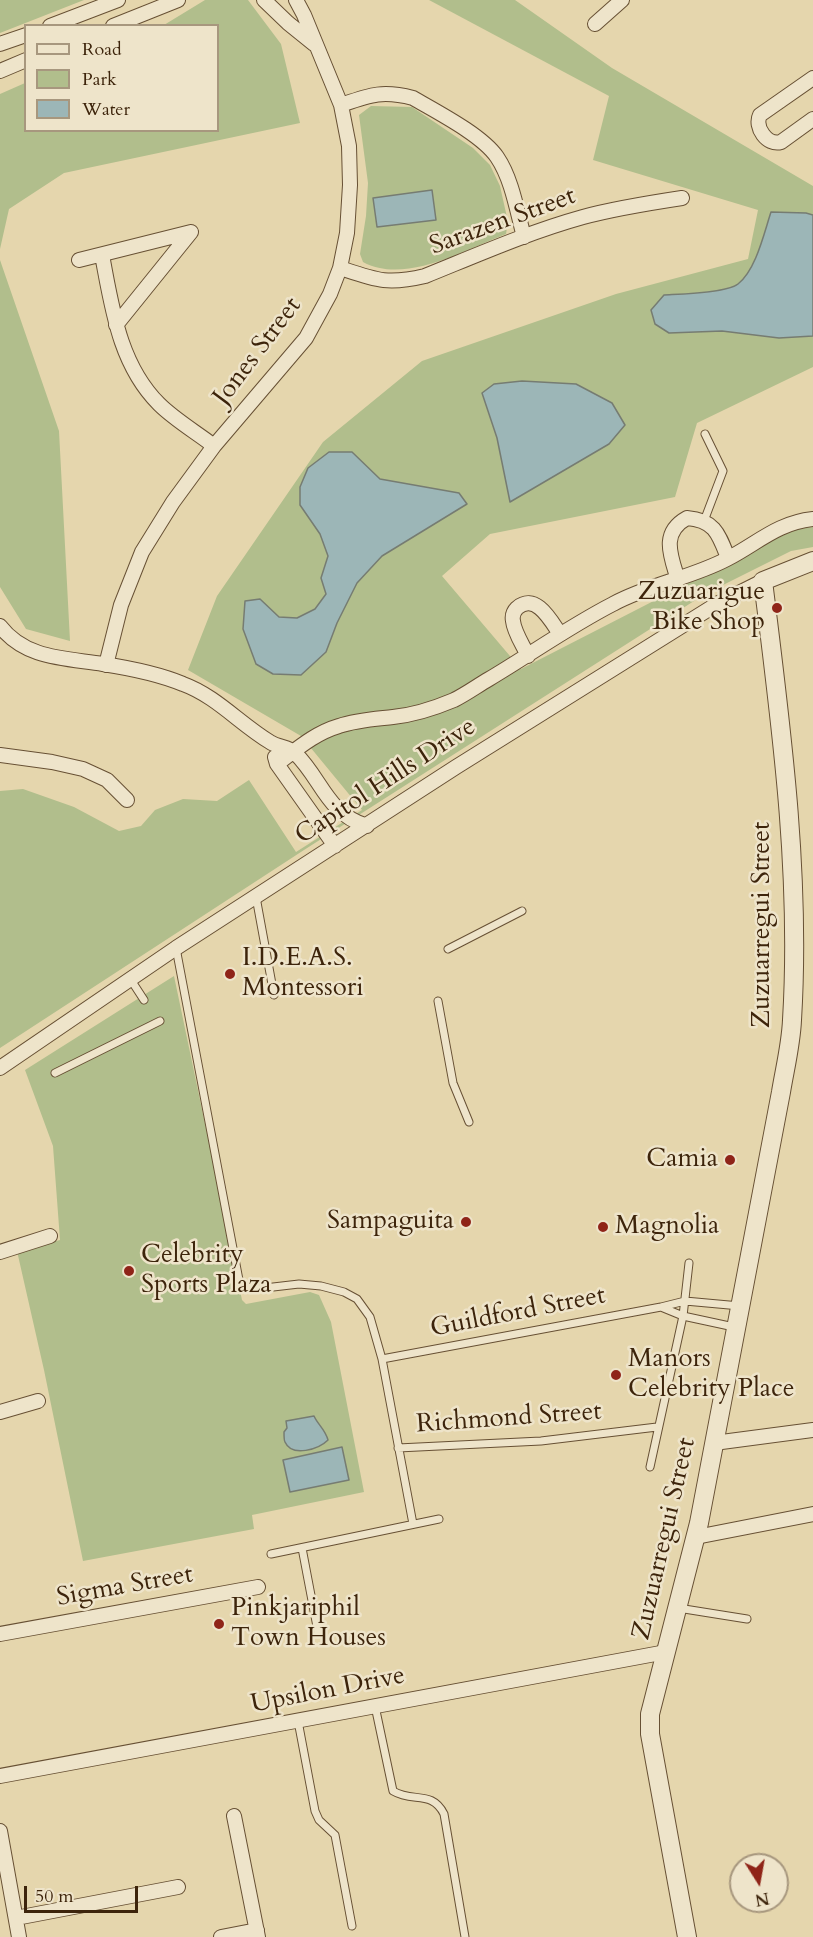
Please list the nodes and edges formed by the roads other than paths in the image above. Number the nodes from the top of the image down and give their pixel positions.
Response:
1 (118, 0) edge
2 (178, 0) edge
3 (264, 0) edge
4 (296, 0) edge
5 (622, 0) edge
6 (55, 24) edge
7 (118, 24) edge
8 (595, 24) dead end
9 (24, 36) edge
10 (0, 44) edge
11 (315, 45) junction
12 (24, 61) edge
13 (0, 70) edge
14 (813, 78) edge
15 (341, 105) junction
16 (813, 119) edge
17 (682, 198) dead end
18 (524, 237) junction
19 (102, 255) junction
20 (79, 260) dead end
21 (340, 268) junction
22 (116, 325) junction
23 (705, 434) dead end
24 (214, 446) junction
25 (813, 519) edge
26 (704, 521) junction
27 (728, 558) junction
28 (813, 561) edge
29 (678, 579) junction
30 (763, 580) junction
31 (0, 626) edge
32 (560, 634) junction
33 (5, 644) edge
34 (528, 656) junction
35 (106, 665) junction
36 (271, 743) junction
37 (294, 751) junction
38 (0, 755) edge
39 (277, 764) junction
40 (127, 800) dead end
41 (367, 826) junction
42 (335, 846) junction
43 (256, 897) junction
44 (522, 910) dead end
45 (176, 948) junction
46 (448, 949) dead end
47 (131, 980) junction
48 (274, 995) dead end
49 (144, 1000) dead end
50 (438, 1000) dead end
51 (160, 1021) dead end
52 (0, 1068) edge
53 (56, 1073) dead end
54 (469, 1122) dead end
55 (50, 1236) dead end
56 (0, 1252) edge
57 (689, 1263) dead end
58 (685, 1301) junction
59 (740, 1306) junction
60 (662, 1307) junction
61 (683, 1316) junction
62 (736, 1328) junction
63 (382, 1359) junction
64 (38, 1401) dead end
65 (0, 1412) edge
66 (657, 1427) junction
67 (813, 1430) edge
68 (714, 1443) junction
69 (398, 1448) junction
70 (650, 1467) dead end
71 (813, 1514) edge
72 (439, 1519) dead end
73 (413, 1524) junction
74 (696, 1537) junction
75 (302, 1548) junction
76 (271, 1554) dead end
77 (258, 1587) dead end
78 (677, 1608) junction
79 (747, 1619) dead end
80 (318, 1632) dead end
81 (0, 1634) edge
82 (666, 1652) junction
83 (375, 1706) junction
84 (298, 1721) junction
85 (0, 1776) edge
86 (234, 1816) dead end
87 (0, 1831) edge
88 (3, 1867) edge
89 (178, 1887) dead end
90 (16, 1918) junction
91 (352, 1926) dead end
92 (257, 1934) edge
93 (19, 1937) edge
94 (221, 1937) edge
95 (465, 1937) edge
96 (687, 1937) edge

1 - 6 street
2 - 7 street
3 - 11 street, Jones Street
4 - 11 street, Jones Street
5 - 8 street
9 - 10 street
11 - 15 street, Jones Street
12 - 13 street
14 - 16 street
15 - 18 street
15 - 21 street, Jones Street
17 - 18 street, Sarazen Street
18 - 21 street, Sarazen Street
19 - 20 street
19 - 22 street
19 - 22 street
21 - 24 street, Jones Street
22 - 24 street
23 - 26 lane
24 - 35 street, Jones Street
25 - 27 street
26 - 27 street
26 - 29 street
27 - 29 street
28 - 30 street, Capitol Hills Drive
29 - 32 street
30 - 41 street, Capitol Hills Drive
30 - 59 street, Zuzuarregui Street
31 - 33 street
32 - 34 street
32 - 34 street
33 - 35 street
34 - 37 street
35 - 36 street
36 - 37 street
36 - 39 street
37 - 39 street
37 - 41 street
38 - 40 street
39 - 42 street
41 - 42 street, Capitol Hills Drive
42 - 43 street, Capitol Hills Drive
43 - 45 street, Capitol Hills Drive
43 - 48 lane
44 - 46 lane
45 - 47 street, Capitol Hills Drive
45 - 63 lane
47 - 49 lane
47 - 52 street, Capitol Hills Drive
50 - 54 lane
51 - 53 lane
55 - 56 street
57 - 58 lane
58 - 59 lane, Guildford Street
58 - 60 lane, Guildford Street
58 - 61 lane
59 - 62 street, Zuzuarregui Street
60 - 61 lane
60 - 63 lane, Guildford Street
61 - 62 lane
61 - 66 lane
62 - 68 street, Zuzuarregui Street
63 - 69 lane
64 - 65 street
66 - 69 lane, Richmond Street
66 - 70 lane
67 - 68 street
68 - 74 street, Zuzuarregui Street
69 - 73 lane
71 - 74 street
72 - 73 lane
73 - 75 lane
74 - 78 street, Zuzuarregui Street
75 - 76 lane
75 - 80 lane
77 - 81 street, Sigma Street
78 - 79 lane
78 - 82 street, Zuzuarregui Street
82 - 83 street, Upsilon Drive
82 - 96 street, Zuzuarregui Street
83 - 84 street, Upsilon Drive
83 - 95 lane
84 - 85 street, Upsilon Drive
84 - 91 lane
86 - 92 street
87 - 88 street
88 - 90 street
89 - 90 street
90 - 93 street
92 - 94 street

